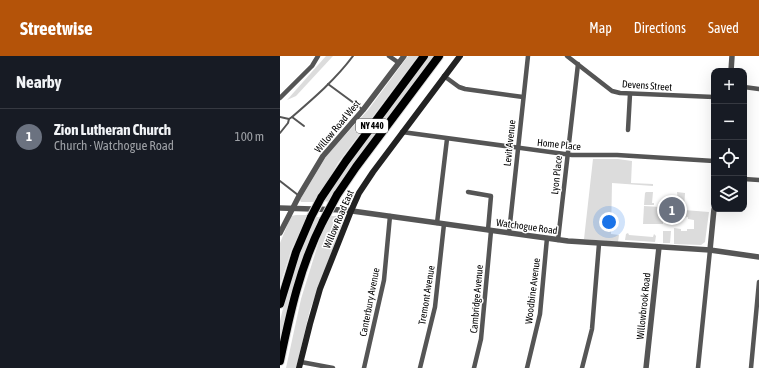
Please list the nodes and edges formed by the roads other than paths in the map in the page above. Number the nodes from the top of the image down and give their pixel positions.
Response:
1 (311, 56) edge
2 (318, 56) edge
3 (353, 56) edge
4 (389, 56) edge
5 (404, 56) edge
6 (424, 56) edge
7 (439, 56) edge
8 (460, 56) edge
9 (528, 56) edge
10 (567, 56) edge
11 (732, 56) edge
12 (315, 61) junction
13 (398, 63) junction
14 (578, 64) junction
15 (731, 68) edge
16 (444, 76) junction
17 (328, 84) junction
18 (747, 87) edge
19 (280, 89) edge
20 (759, 89) edge
21 (284, 93) junction
22 (630, 94) junction
23 (523, 97) junction
24 (280, 98) edge
25 (711, 98) edge
26 (363, 110) junction
27 (280, 117) edge
28 (292, 117) junction
29 (289, 119) junction
30 (304, 126) dead end
31 (628, 130) dead end
32 (402, 132) junction
33 (280, 133) edge
34 (447, 139) junction
35 (517, 148) junction
36 (567, 155) junction
37 (711, 161) edge
38 (747, 179) edge
39 (759, 180) edge
40 (280, 181) edge
41 (468, 192) dead end
42 (299, 196) junction
43 (280, 208) edge
44 (292, 208) junction
45 (351, 211) junction
46 (714, 212) edge
47 (390, 216) junction
48 (437, 223) junction
49 (444, 224) junction
50 (490, 230) junction
51 (280, 233) edge
52 (509, 233) junction
53 (547, 238) junction
54 (558, 240) junction
55 (599, 244) junction
56 (658, 247) junction
57 (710, 250) junction
58 (759, 257) edge
59 (759, 282) edge
60 (280, 304) edge
61 (286, 334) junction
62 (280, 361) edge
63 (300, 365) edge
64 (282, 368) edge
65 (333, 368) edge
66 (364, 368) edge
67 (420, 368) edge
68 (474, 368) edge
69 (527, 368) edge
70 (582, 368) edge
71 (646, 368) edge
72 (698, 368) edge
73 (751, 368) edge

1 - 12 street
2 - 12 street
3 - 17 lane
4 - 13 street
5 - 13 street, Willow Road West
6 - 60 highway, NY 440, bridge
7 - 61 highway, NY 440, bridge
8 - 16 main road, Willow Road East
9 - 23 street, Levit Avenue
10 - 14 street, Devens Street
11 - 15 street
12 - 21 street
13 - 26 street, Willow Road West
14 - 22 street, Devens Street
14 - 36 street, Lyon Place
16 - 23 street
16 - 32 main road, Willow Road East
17 - 26 lane
17 - 28 lane
18 - 20 street
19 - 21 street
21 - 24 street
22 - 25 street, Devens Street
22 - 31 street
23 - 35 street, Levit Avenue
26 - 42 street, Willow Road West
27 - 29 lane
28 - 29 lane
28 - 30 lane
29 - 33 lane
32 - 34 street, Home Place
32 - 45 main road, Willow Road East
34 - 35 street, Home Place
34 - 48 street
35 - 36 street, Home Place
35 - 52 street, Levit Avenue
36 - 37 street, Home Place
36 - 54 street, Lyon Place
38 - 39 street
40 - 42 lane
41 - 50 street, Cambridge Avenue
42 - 44 street, Willow Road West
43 - 44 street, Watchogue Road
44 - 45 street, Watchogue Road
44 - 51 street, Willow Road West
45 - 47 street, Watchogue Road
45 - 63 main road, Willow Road East
46 - 57 street
47 - 48 street, Watchogue Road
47 - 66 street, Canterbury Avenue
48 - 49 street, Watchogue Road
49 - 50 street, Watchogue Road
49 - 67 street, Tremont Avenue
50 - 52 street, Watchogue Road
50 - 68 street, Cambridge Avenue
52 - 53 street, Watchogue Road
53 - 54 street, Watchogue Road
53 - 69 street, Woodbine Avenue
54 - 55 street, Watchogue Road
55 - 56 street, Watchogue Road
55 - 70 street
56 - 57 street, Watchogue Road
56 - 71 street, Willowbrook Road
57 - 58 street, Watchogue Road
57 - 72 street
59 - 73 street
61 - 62 highway, NY 440
61 - 64 highway
63 - 65 street

